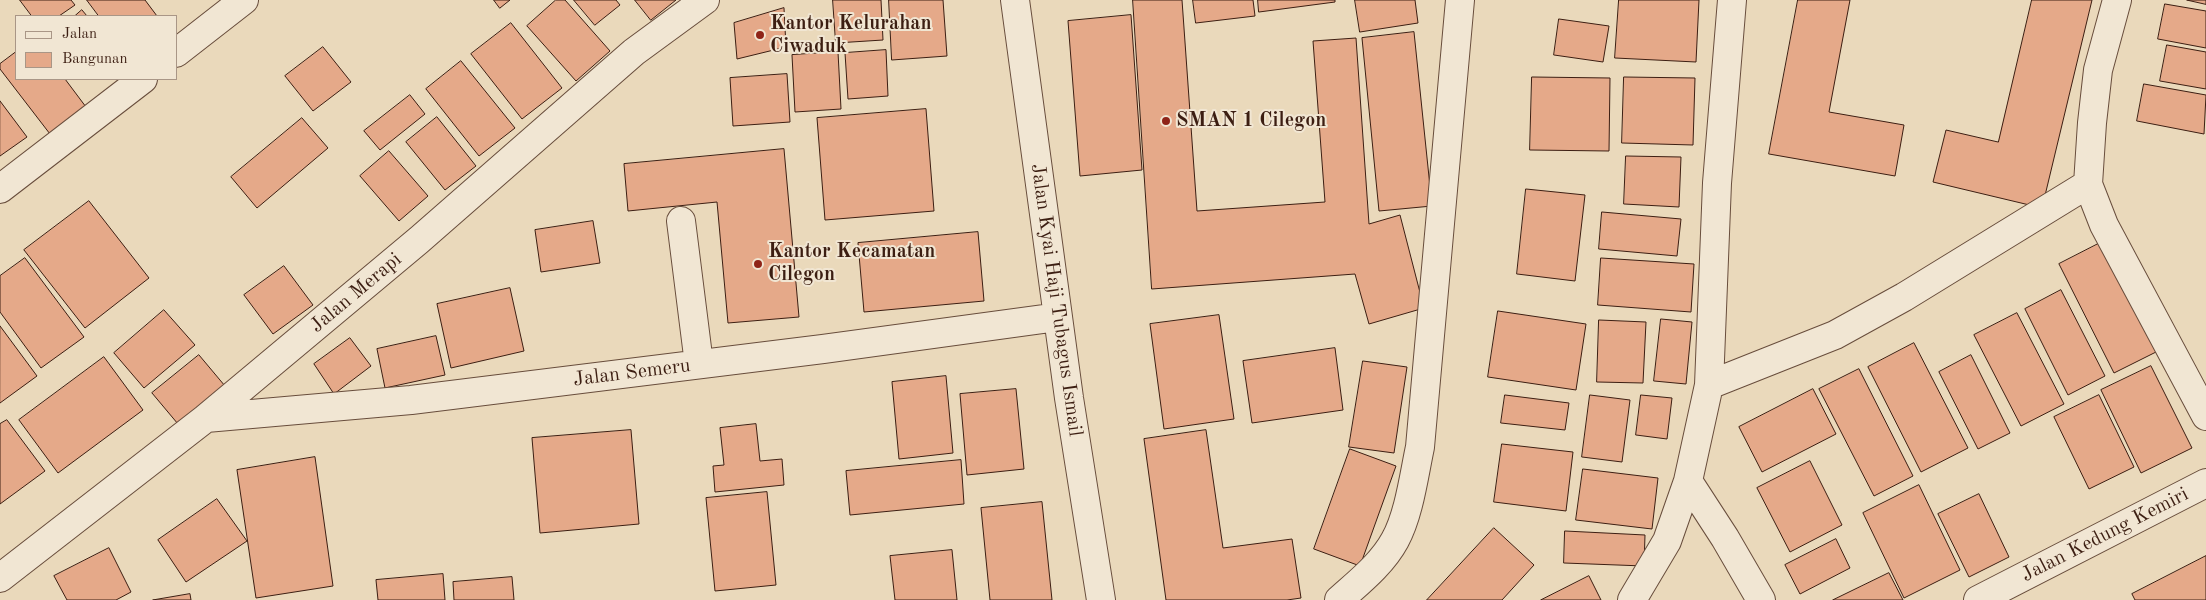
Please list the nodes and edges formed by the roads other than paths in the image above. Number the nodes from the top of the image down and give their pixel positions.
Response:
1 (244, 0) edge
2 (705, 0) edge
3 (1015, 0) edge
4 (1460, 0) edge
5 (1732, 0) edge
6 (2117, 0) edge
7 (178, 51) edge
8 (142, 80) edge
9 (2088, 184) junction
10 (0, 188) edge
11 (681, 221) dead end
12 (1058, 317) junction
13 (699, 364) junction
14 (1709, 385) junction
15 (2206, 416) edge
16 (206, 418) junction
17 (1688, 481) junction
18 (2206, 483) edge
19 (0, 578) edge
20 (1101, 600) edge
21 (1339, 600) edge
22 (1632, 600) edge
23 (1761, 600) edge
24 (1978, 600) edge

1 - 7 street
2 - 16 street, Jalan Merapi
3 - 12 street, Jalan Kyai Haji Tubagus Ismail
4 - 21 street
5 - 14 street
6 - 9 street
8 - 10 street
9 - 14 street
9 - 15 street
11 - 13 street
12 - 13 street, Jalan Semeru
12 - 20 street, Jalan Kyai Haji Tubagus Ismail
13 - 16 street, Jalan Semeru
14 - 17 street
16 - 19 street, Jalan Merapi
17 - 22 street
17 - 23 street
18 - 24 street, Jalan Kedung Kemiri

